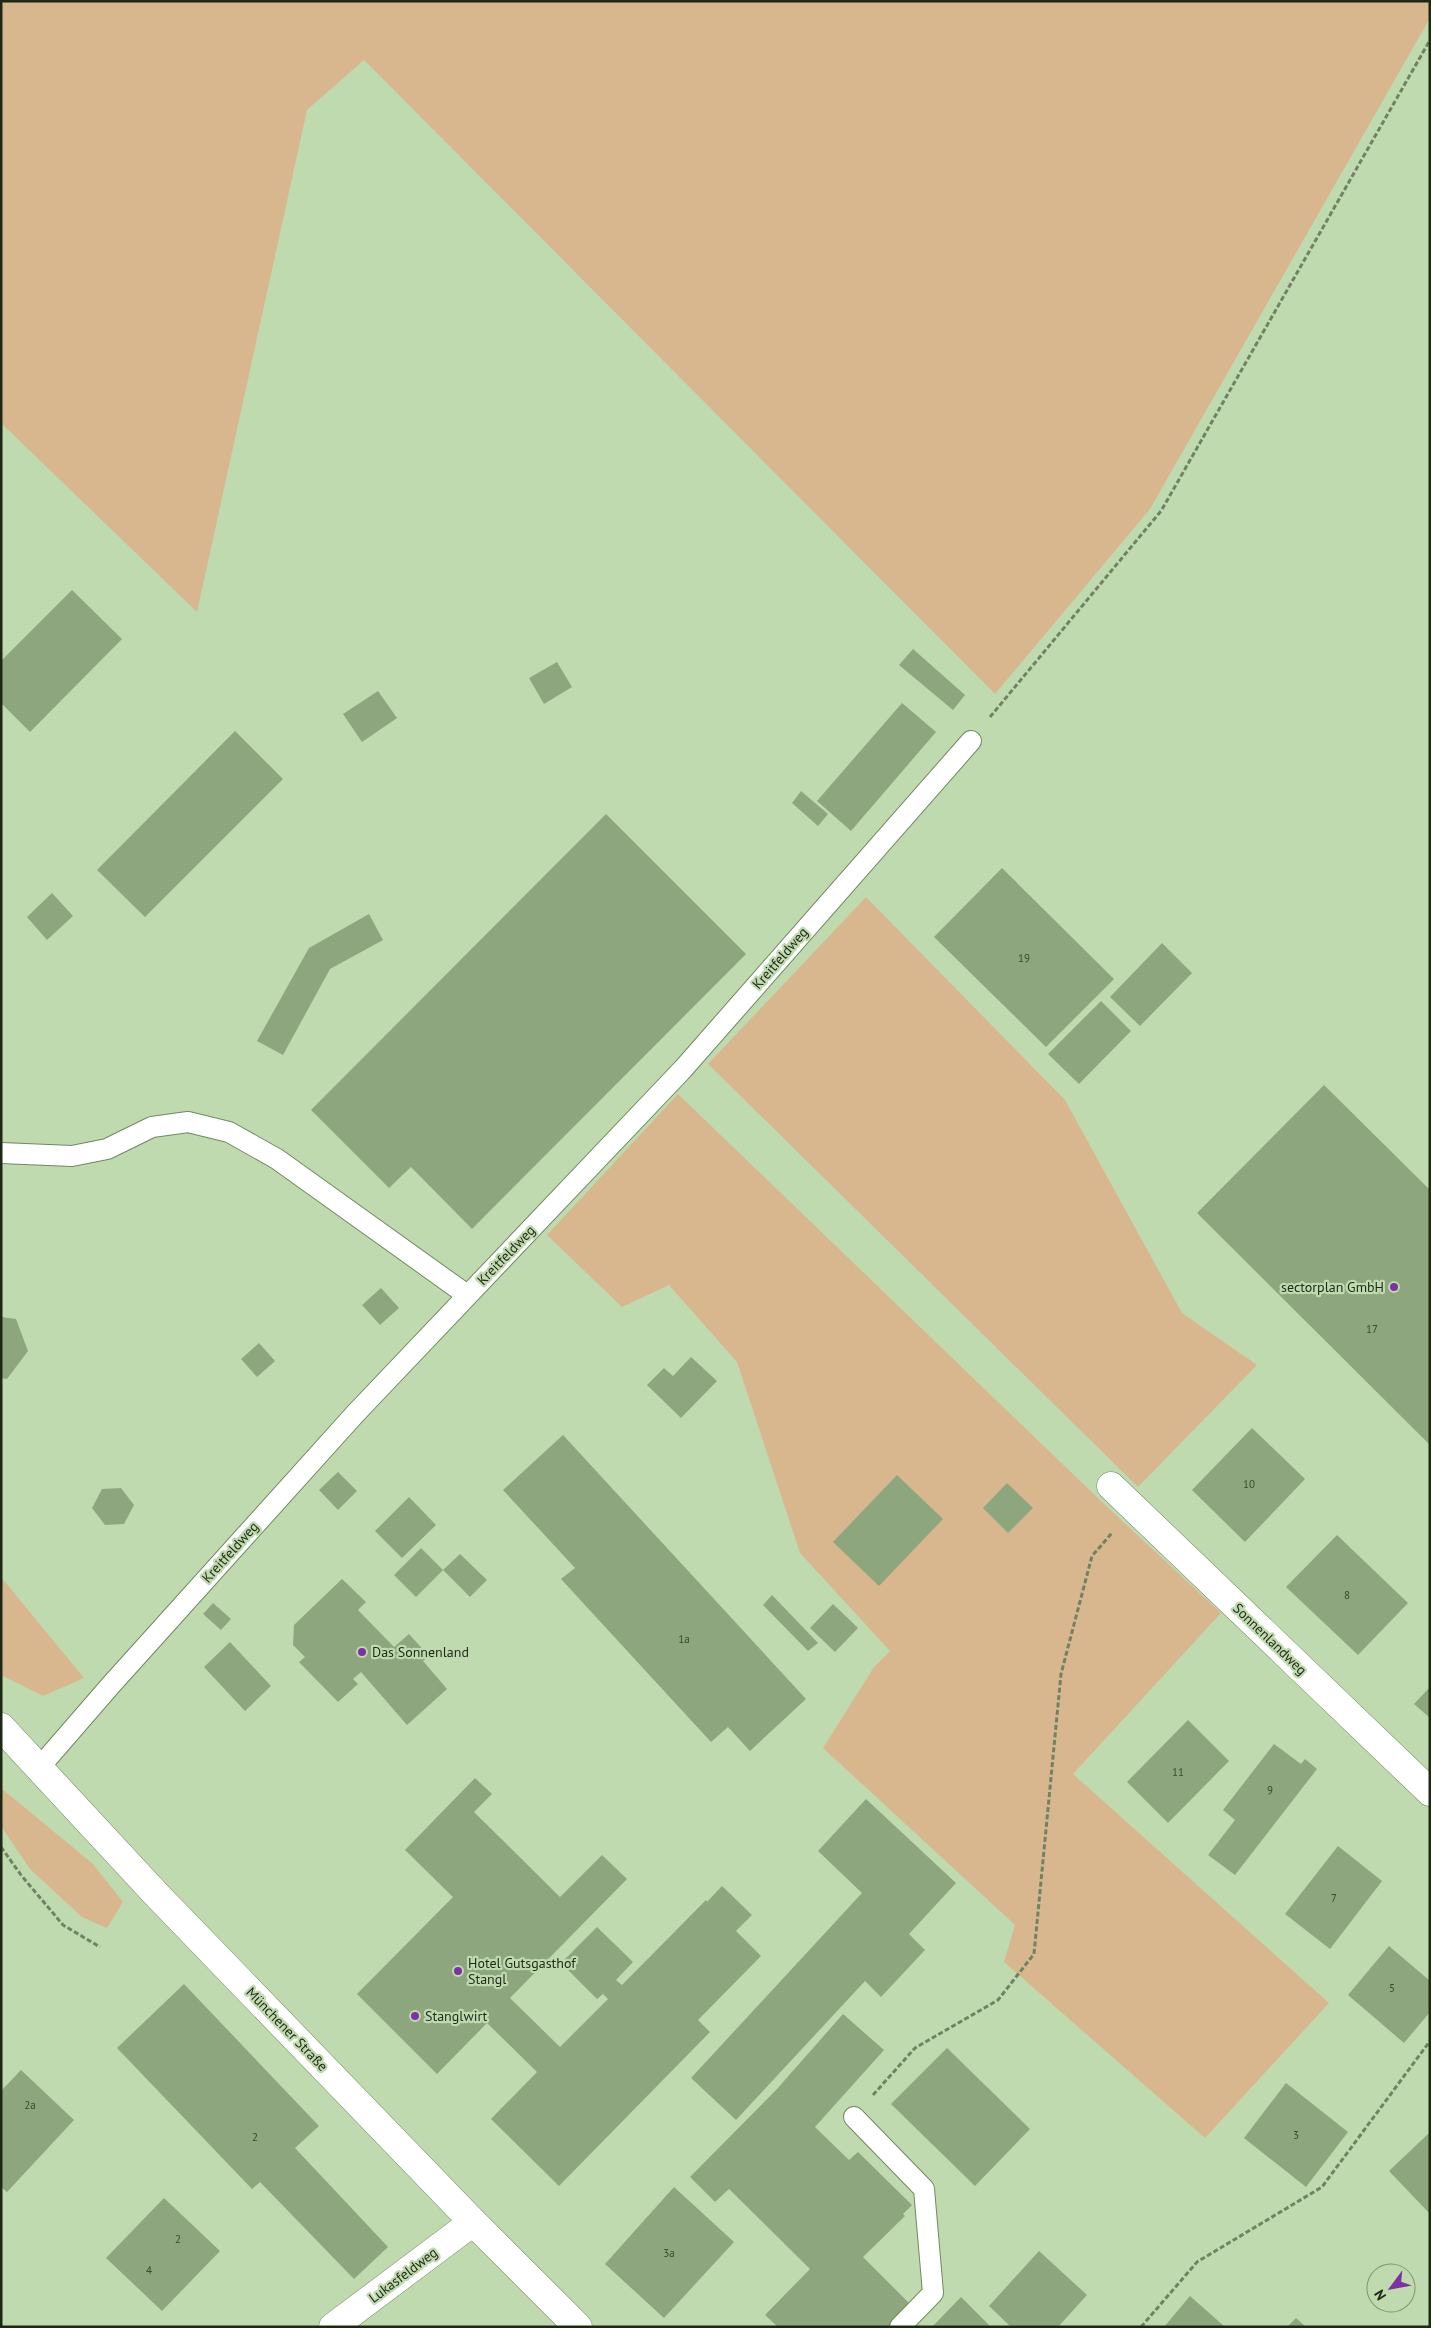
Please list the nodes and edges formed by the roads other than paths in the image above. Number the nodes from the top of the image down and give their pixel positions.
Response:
1 (970, 741) road end
2 (1, 1153) edge
3 (467, 1295) junction
4 (1111, 1486) dead end
5 (1, 1726) edge
6 (39, 1768) junction
7 (1430, 1792) edge
8 (854, 2117) road end
9 (473, 2222) junction
10 (333, 2327) edge
11 (578, 2327) edge
12 (900, 2327) edge

1 - 3 lane, Kreitfeldweg
2 - 3 lane
3 - 6 lane, Kreitfeldweg
4 - 7 street, Sonnenlandweg
5 - 6 street, Münchener Straße
6 - 9 street, Münchener Straße
8 - 12 lane
9 - 10 street, Lukasfeldweg
9 - 11 street, Münchener Straße

